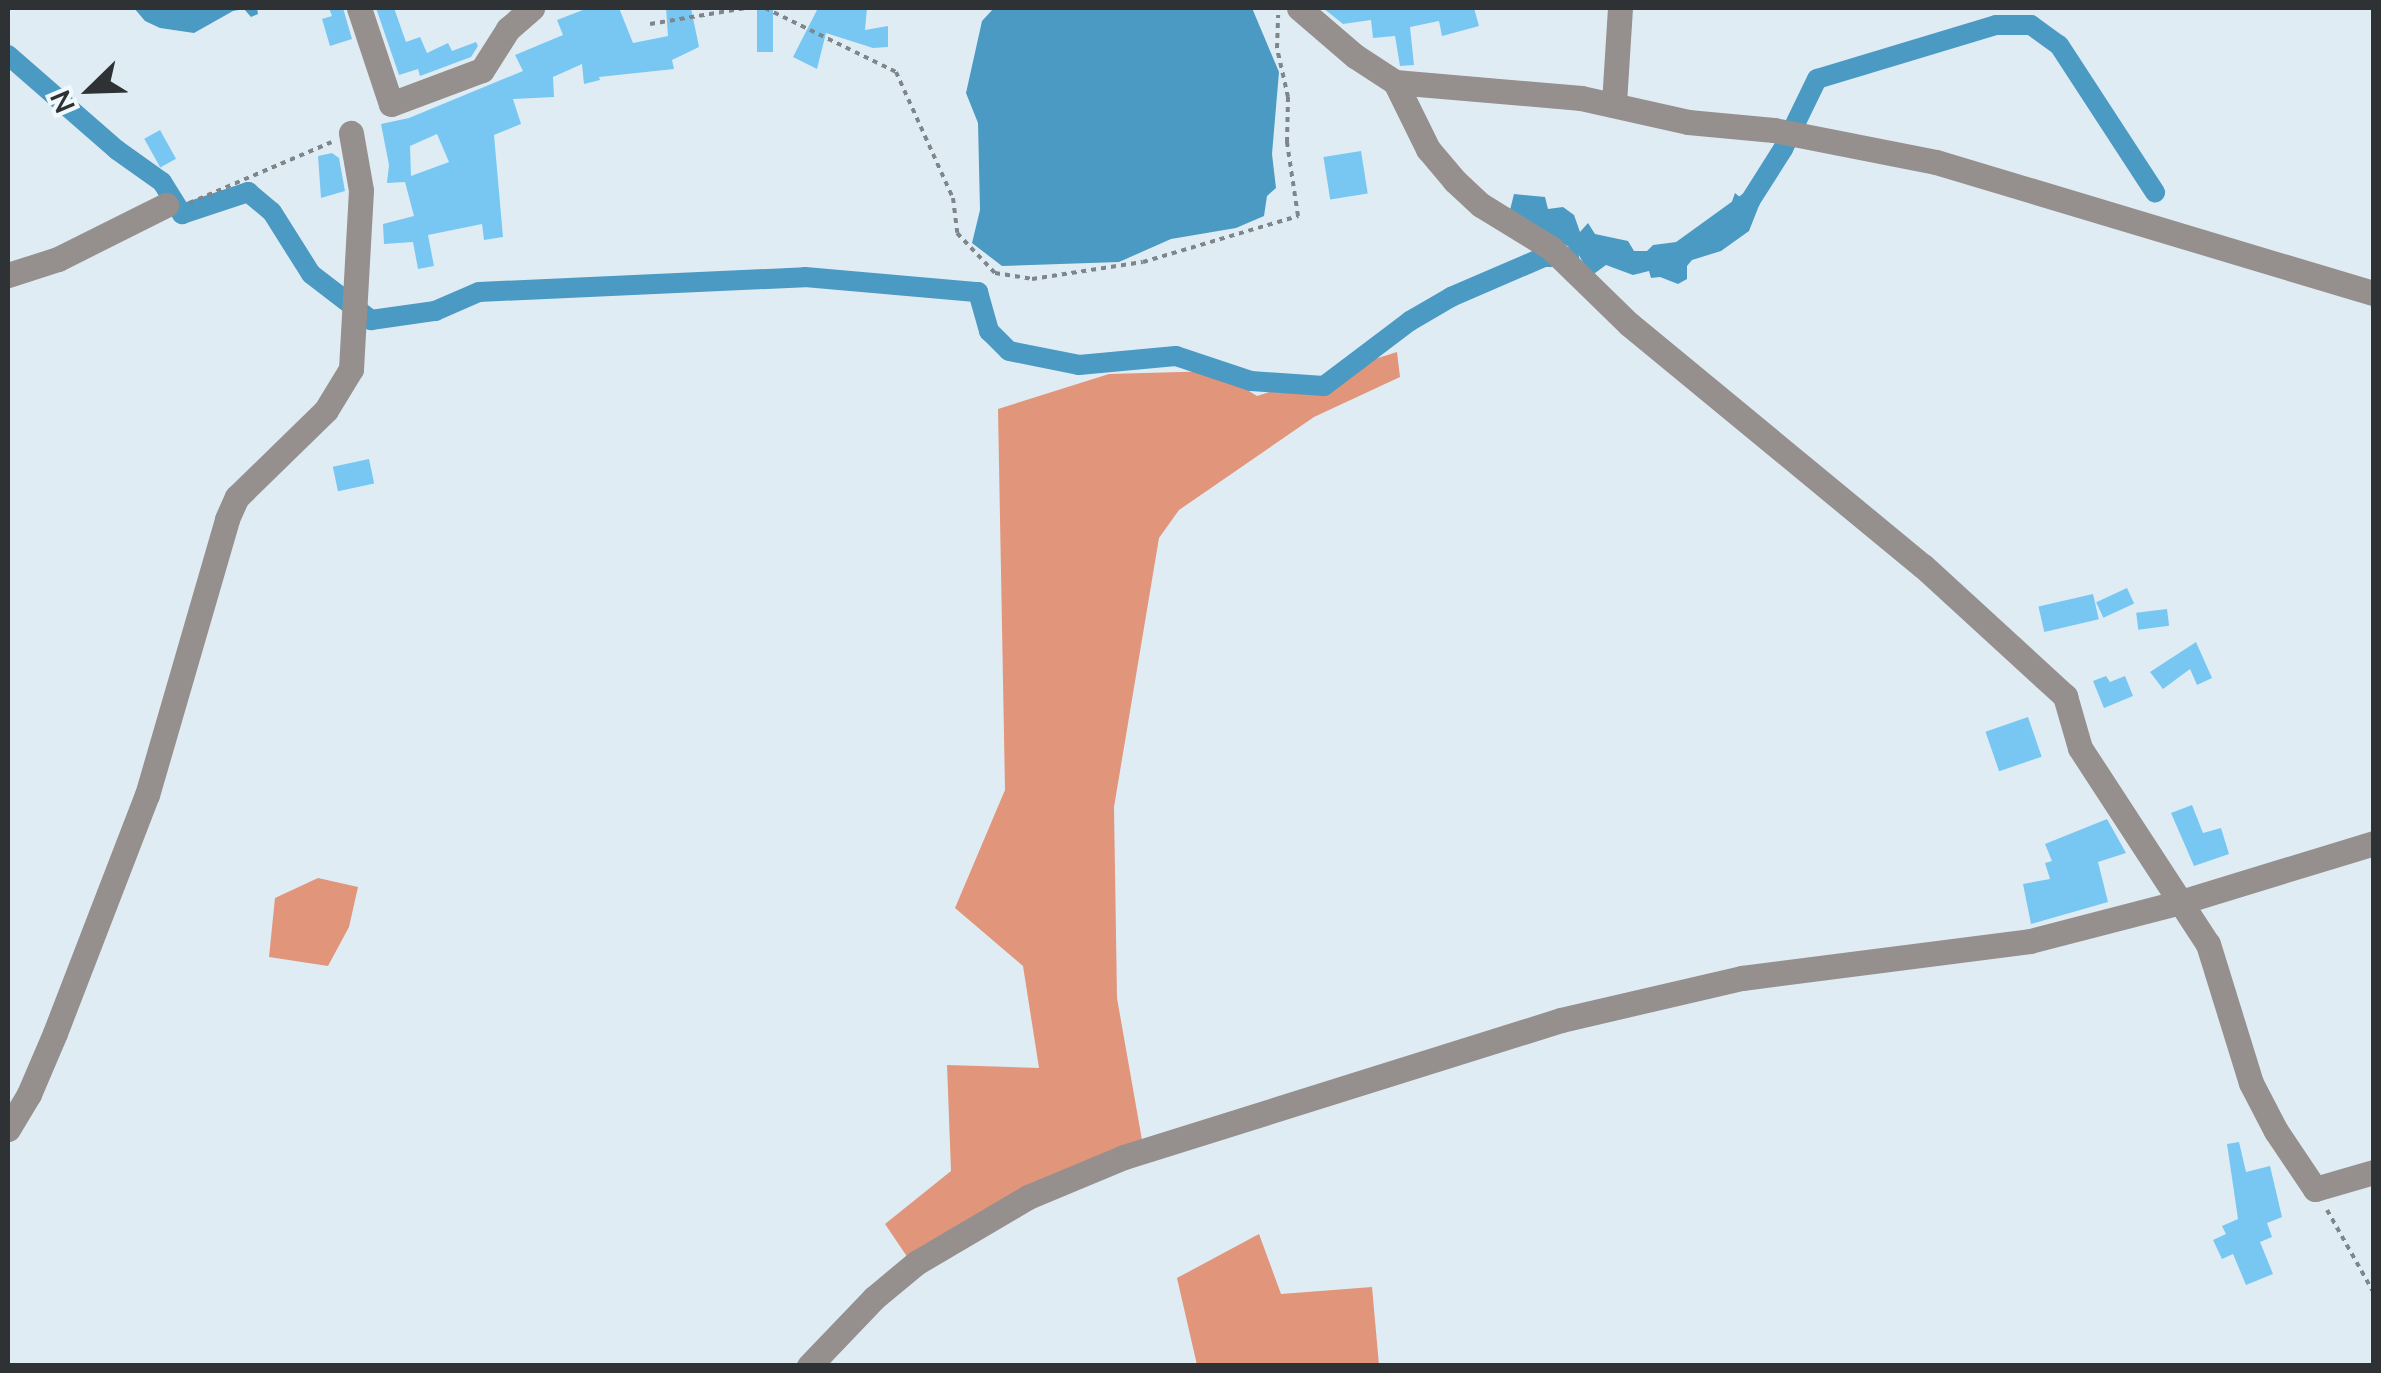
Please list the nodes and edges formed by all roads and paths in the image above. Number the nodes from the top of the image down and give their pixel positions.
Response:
1 (360, 8) edge
2 (532, 8) edge
3 (746, 8) edge
4 (765, 8) edge
5 (1278, 8) edge
6 (1299, 8) edge
7 (1620, 8) edge
8 (650, 24) dead end
9 (1395, 82) junction
10 (1614, 104) junction
11 (351, 133) joint
12 (174, 206) joint
13 (8, 275) edge
14 (2374, 293) edge
15 (2374, 842) edge
16 (2181, 902) junction
17 (8, 1129) edge
18 (2374, 1172) edge
19 (2315, 1189) junction
20 (2374, 1293) edge
21 (808, 1366) edge

1 - 2 street
3 - 8 path
4 - 5 path
6 - 9 street
7 - 10 street
9 - 10 street
9 - 16 street
10 - 14 street
11 - 12 path
11 - 17 street
12 - 13 street
15 - 16 street
16 - 19 street
16 - 21 street
18 - 19 street
19 - 20 path

